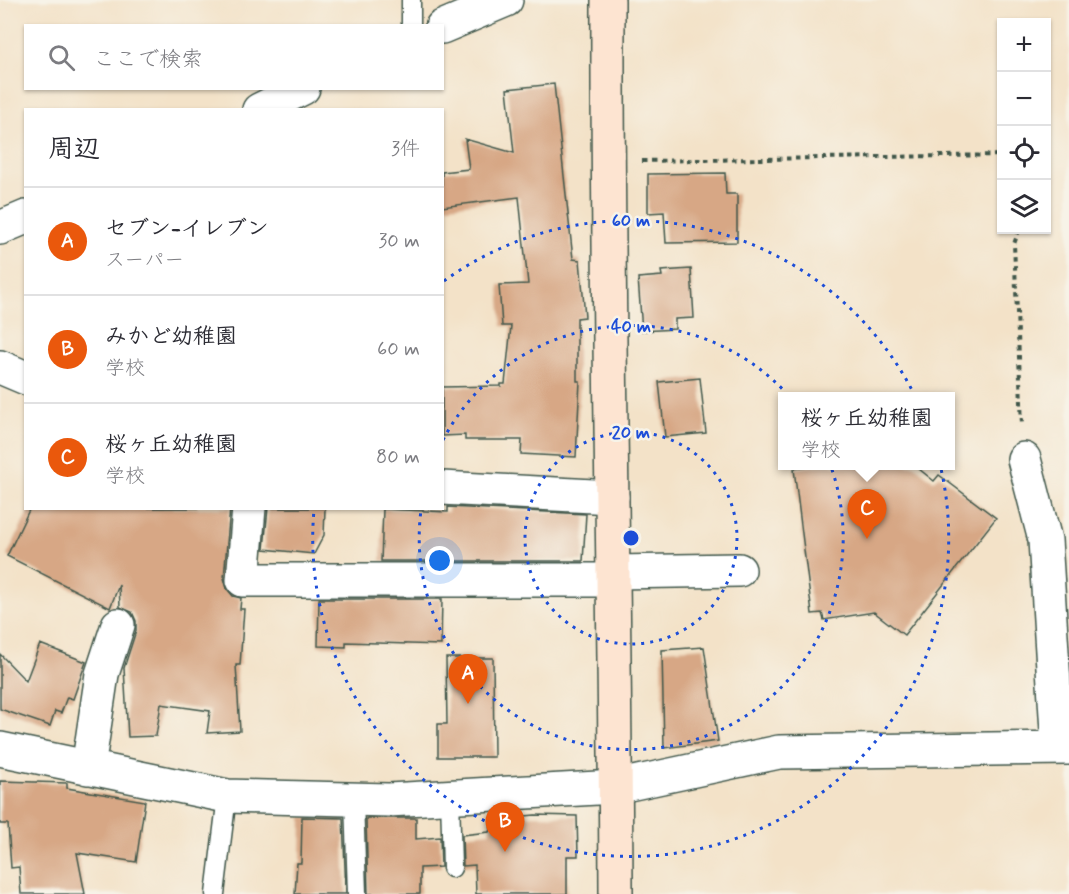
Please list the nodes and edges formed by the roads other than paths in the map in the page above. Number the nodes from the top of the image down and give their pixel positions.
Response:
1 (411, 0) edge
2 (506, 0) edge
3 (608, 0) edge
4 (411, 24) edge
5 (444, 26) edge
6 (299, 90) edge
7 (263, 108) edge
8 (0, 217) edge
9 (24, 218) edge
10 (0, 228) edge
11 (0, 367) edge
12 (24, 377) edge
13 (1024, 459) road end
14 (444, 488) edge
15 (612, 497) junction
16 (249, 510) edge
17 (739, 570) dead end
18 (614, 576) junction
19 (118, 625) dead end
20 (1064, 747) edge
21 (0, 750) edge
22 (88, 768) junction
23 (615, 787) junction
24 (227, 796) junction
25 (450, 796) junction
26 (354, 799) junction
27 (452, 868) dead end
28 (215, 894) edge
29 (357, 894) edge
30 (616, 894) edge

1 - 4 lane
2 - 5 street
3 - 15 street
6 - 7 street
8 - 10 street
9 - 10 street
11 - 12 street
13 - 20 street
14 - 15 street
15 - 18 street
16 - 18 street
17 - 18 street
18 - 23 street
19 - 22 street
20 - 23 street
21 - 22 street
22 - 24 street
23 - 25 street
23 - 30 street
24 - 26 street
24 - 28 lane
25 - 26 street
25 - 27 lane
26 - 29 lane

